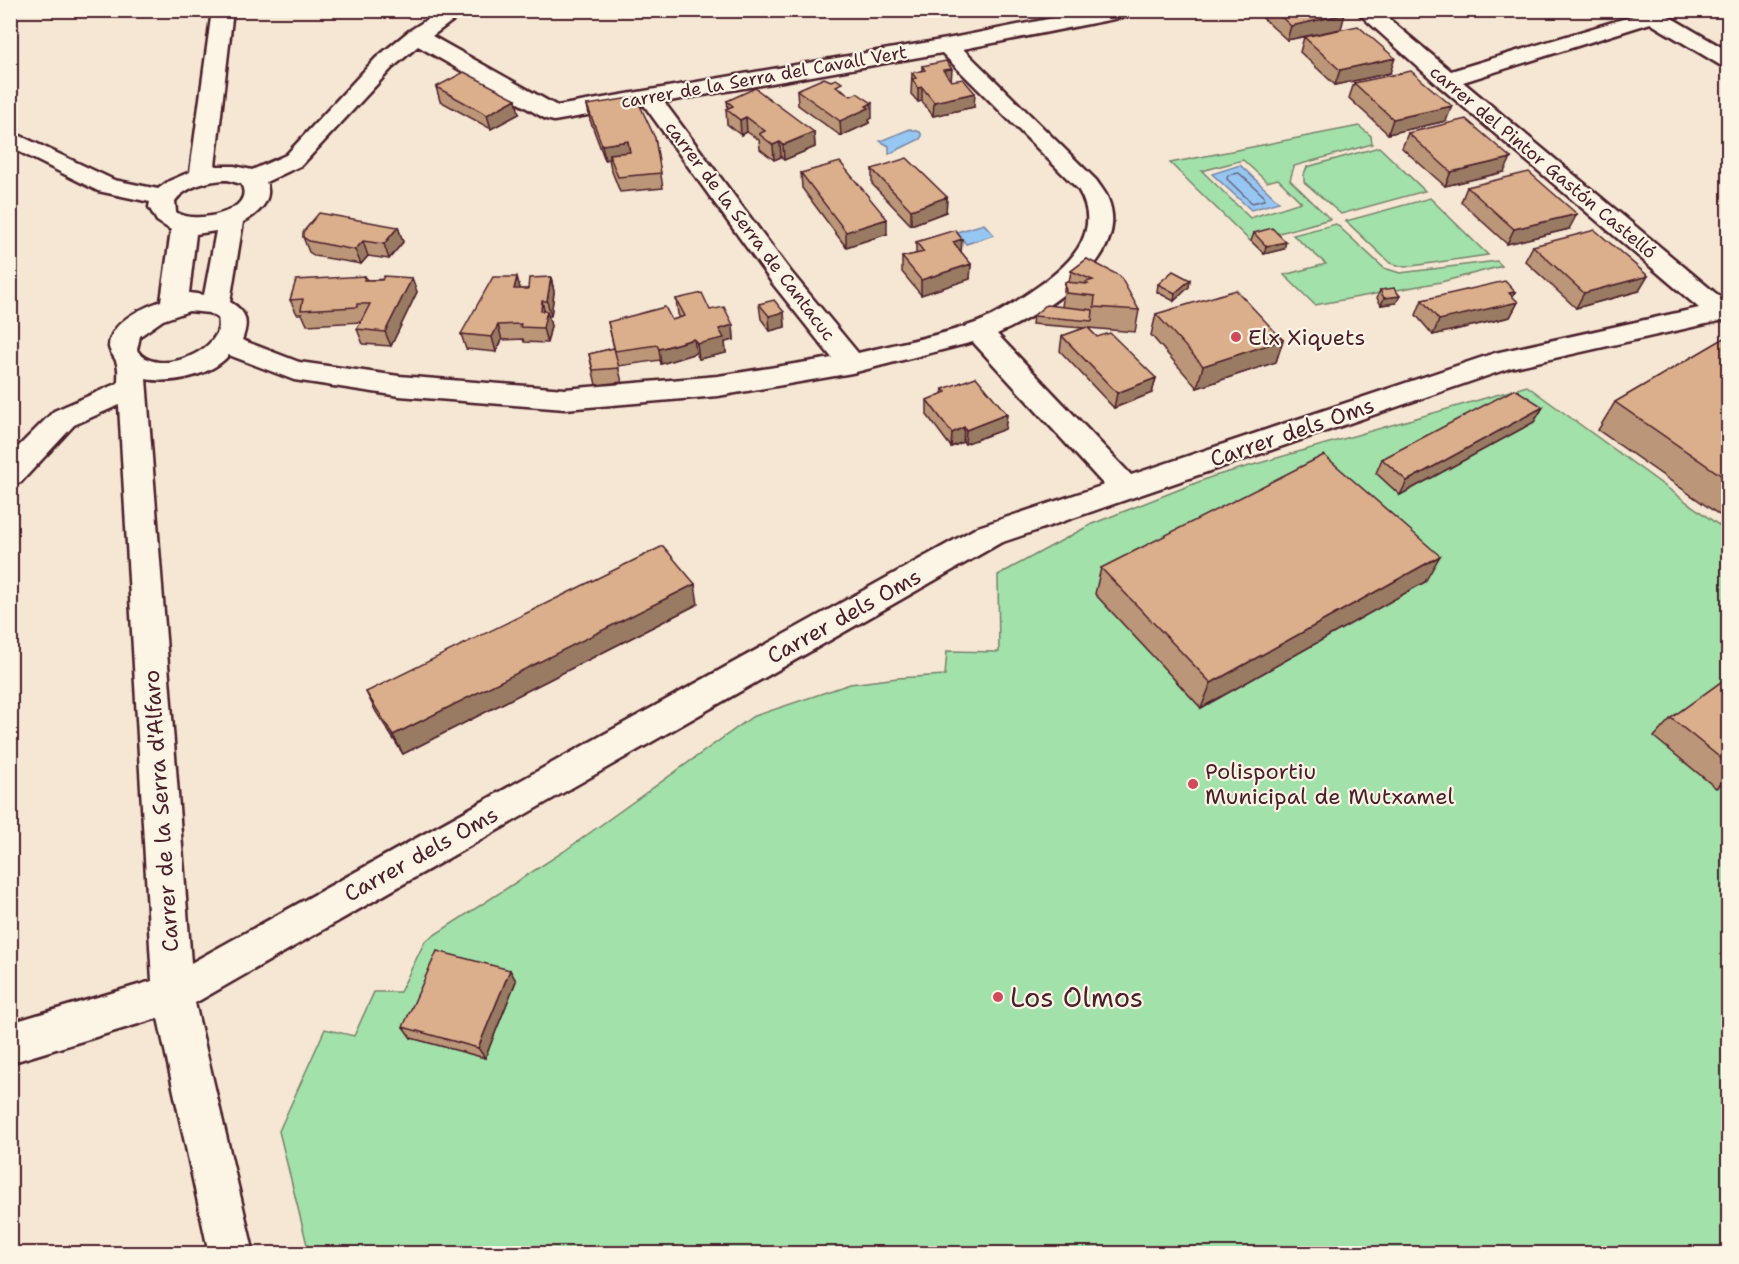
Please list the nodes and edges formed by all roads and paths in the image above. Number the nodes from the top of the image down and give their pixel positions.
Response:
1 (223, 10) edge
2 (457, 10) edge
3 (1027, 10) edge
4 (1130, 10) edge
5 (1365, 10) edge
6 (1648, 14) edge
7 (1045, 28) junction
8 (417, 36) junction
9 (947, 46) junction
10 (1728, 60) edge
11 (1446, 80) junction
12 (649, 97) junction
13 (10, 138) edge
14 (202, 175) junction
15 (251, 180) junction
16 (165, 198) junction
17 (231, 219) junction
18 (184, 226) junction
19 (174, 305) junction
20 (216, 305) junction
21 (1725, 311) edge
22 (979, 332) junction
23 (227, 344) junction
24 (852, 364) junction
25 (132, 376) junction
26 (10, 474) edge
27 (1125, 488) junction
28 (173, 994) junction
29 (10, 1043) edge
30 (232, 1254) edge

1 - 14 street
2 - 8 street
3 - 7 street
4 - 7 street, carrer de la Serra del Cavall Vert
5 - 11 street, carrer del Pintor Gastón Castelló
6 - 10 street
6 - 11 street
7 - 9 street, carrer de la Serra del Cavall Vert
8 - 12 street, carrer de la Serra del Cavall Vert
8 - 15 street
9 - 12 street, carrer de la Serra del Cavall Vert
9 - 22 street
11 - 21 street, carrer del Pintor Gastón Castelló
12 - 24 street, carrer de la Serra de Cantacuc
13 - 16 street
14 - 15 street
14 - 16 street
15 - 17 street
16 - 18 street
17 - 18 street
17 - 20 street
18 - 19 street
19 - 20 street
19 - 25 street, Carrer de la Serra d'Alfaro
20 - 23 street
21 - 27 street, Carrer dels Oms
22 - 24 street
22 - 27 street
23 - 24 street
23 - 25 street
25 - 26 street
25 - 28 street, Carrer de la Serra d'Alfaro
27 - 28 street, Carrer dels Oms
28 - 29 street, Carrer dels Oms
28 - 30 street, Carrer de la Serra d'Alfaro

